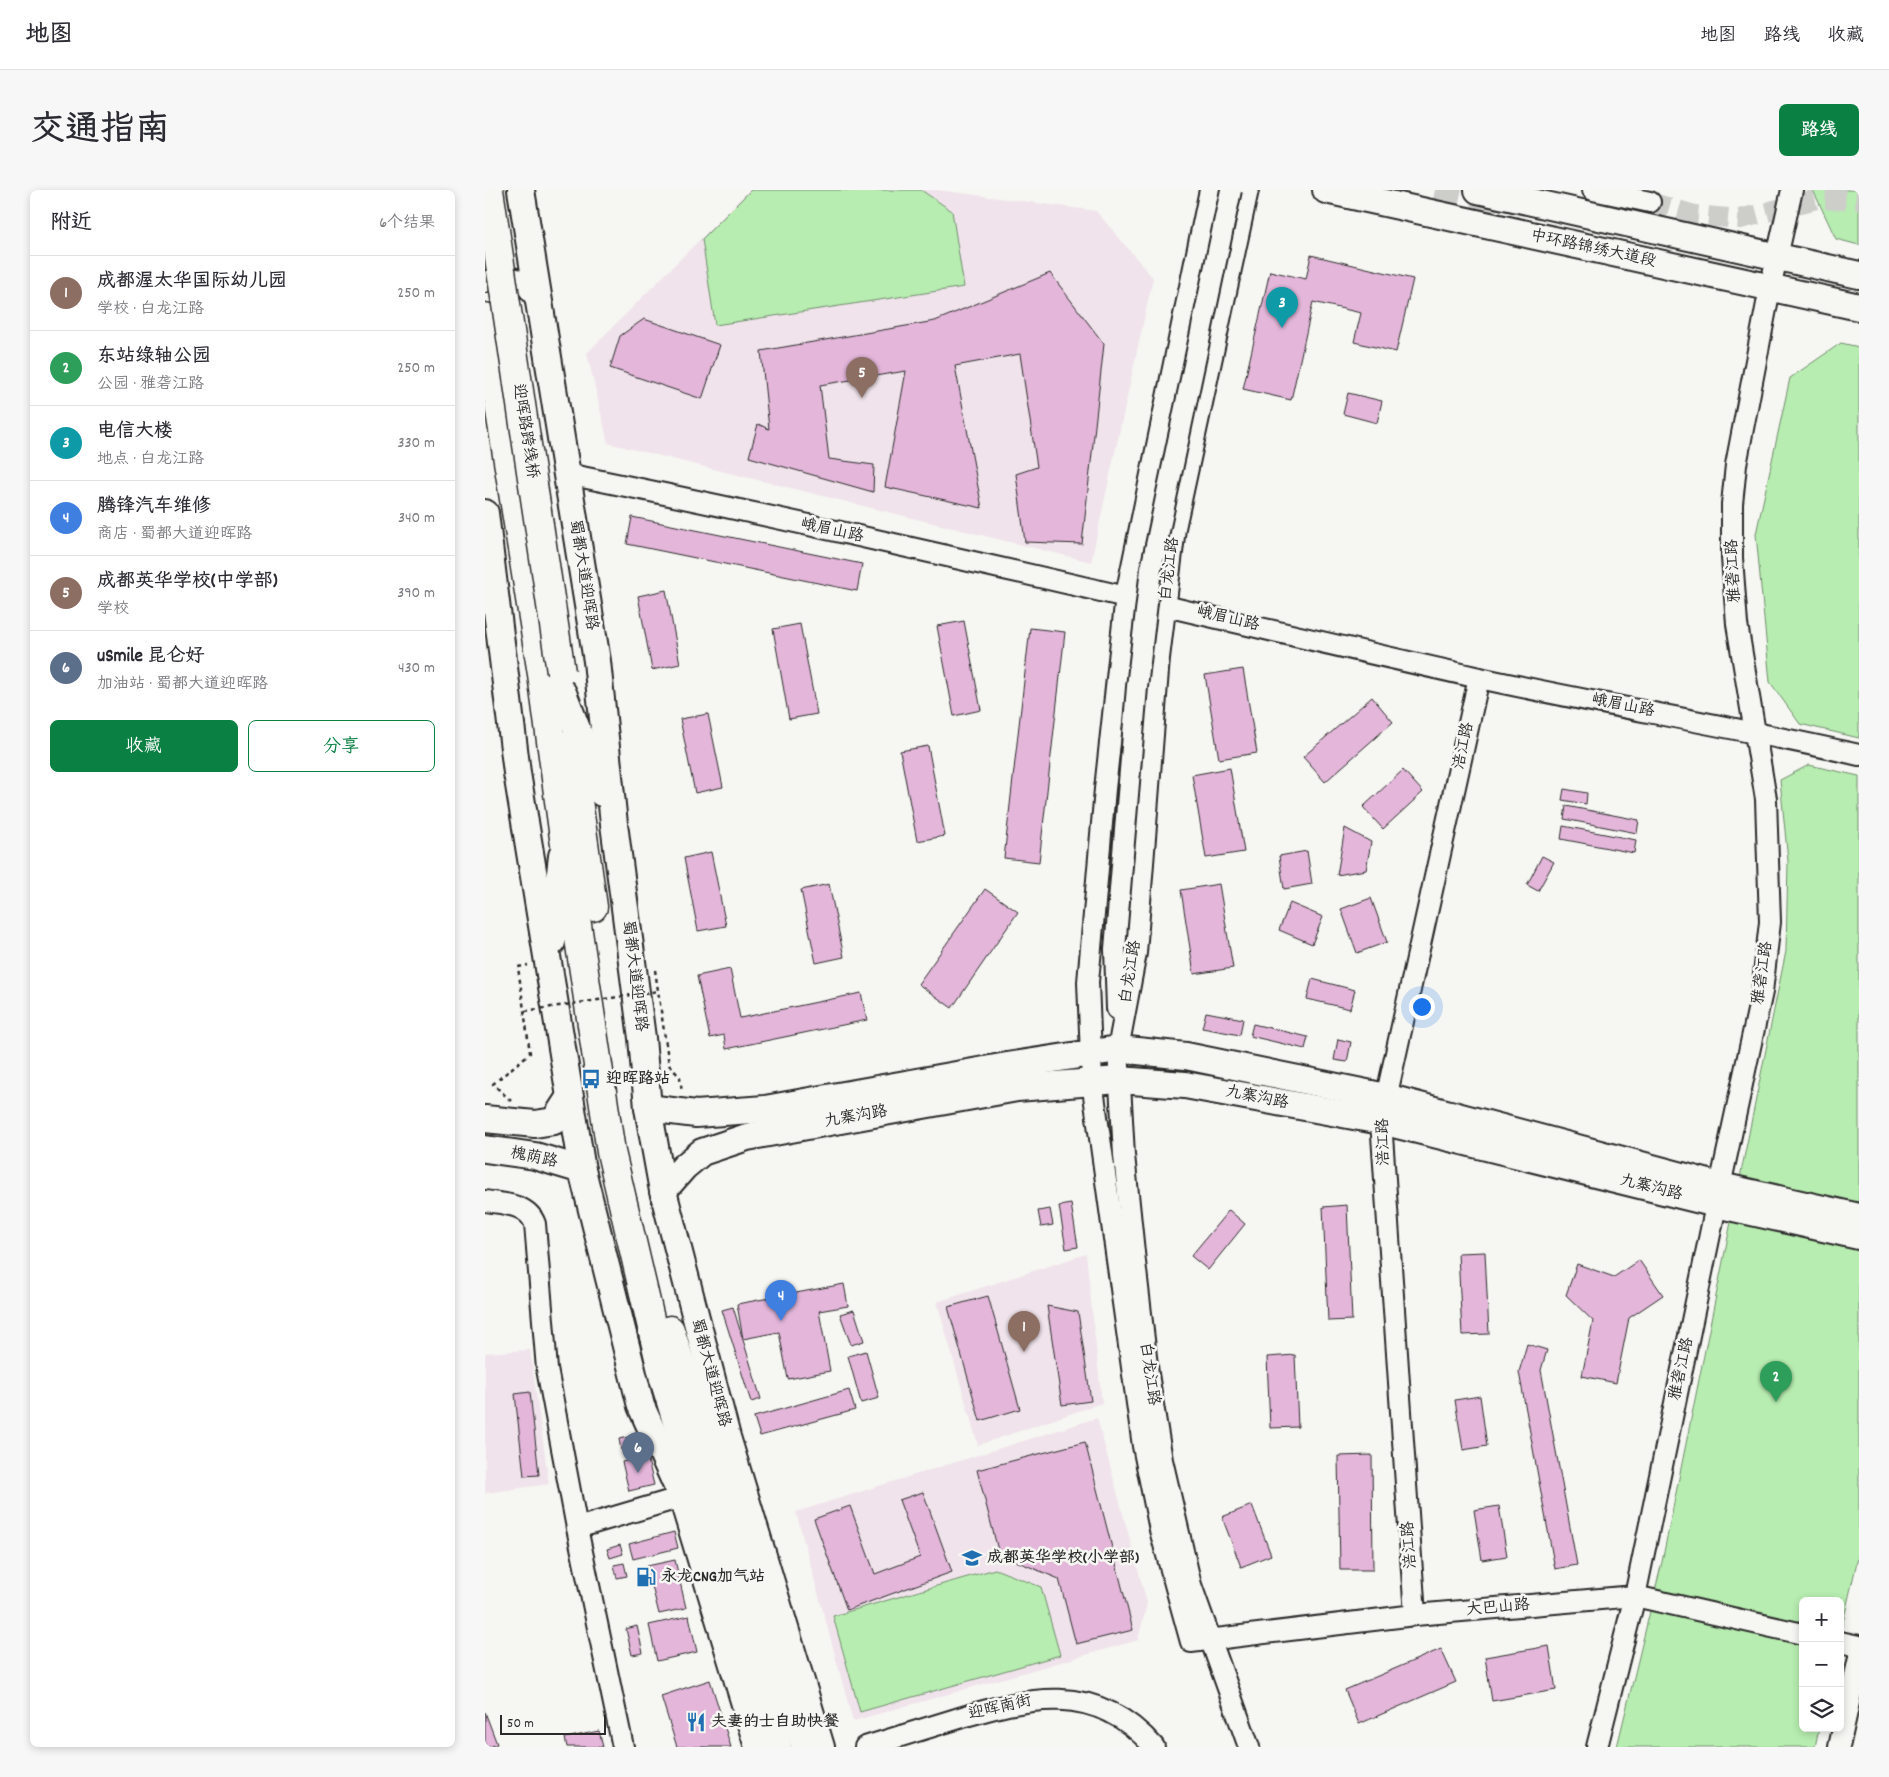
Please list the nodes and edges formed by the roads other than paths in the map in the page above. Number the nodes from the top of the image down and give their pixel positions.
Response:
1 (489, 190) edge
2 (1210, 190) edge
3 (1231, 190) edge
4 (1248, 190) edge
5 (1326, 190) edge
6 (1478, 190) tunnel mouth
7 (1593, 190) edge
8 (1792, 190) edge
9 (522, 192) edge
10 (1650, 202) tunnel mouth
11 (1777, 257) junction
12 (1859, 275) edge
13 (485, 282) edge
14 (1770, 288) junction
15 (541, 306) junction
16 (1859, 307) edge
17 (485, 317) edge
18 (567, 474) junction
19 (485, 513) edge
20 (1127, 595) junction
21 (1166, 605) junction
22 (1479, 678) junction
23 (555, 679) junction
24 (1756, 731) junction
25 (1859, 755) edge
26 (614, 824) junction
27 (564, 838) junction
28 (549, 975) junction
29 (1118, 1049) junction
30 (1089, 1052) junction
31 (1119, 1080) junction
32 (1092, 1082) junction
33 (569, 1098) junction
34 (649, 1108) junction
35 (1384, 1109) junction
36 (485, 1119) edge
37 (485, 1149) edge
38 (582, 1170) junction
39 (663, 1190) junction
40 (1718, 1195) junction
41 (485, 1201) edge
42 (1859, 1217) edge
43 (1859, 1236) edge
44 (682, 1497) junction
45 (577, 1528) junction
46 (1635, 1596) junction
47 (1415, 1615) junction
48 (1799, 1633) edge
49 (1201, 1641) junction
50 (1844, 1643) edge
51 (1859, 1646) edge
52 (1859, 1658) edge
53 (623, 1747) edge
54 (758, 1747) edge
55 (777, 1747) edge
56 (806, 1747) edge
57 (821, 1747) edge
58 (865, 1747) edge
59 (1154, 1747) edge
60 (1249, 1747) edge
61 (1597, 1747) edge
62 (1839, 1747) edge

1 - 23 highway, 迎晖路跨线桥, bridge
2 - 20 street, 白龙江路
3 - 29 street, bridge
4 - 21 street, 白龙江路
5 - 14 main road, 中环路锦绣大道段
6 - 11 main road, 中环路锦绣大道段
7 - 10 street
8 - 11 street, 雅砻江路
9 - 15 main road, 蜀都大道迎晖路
11 - 12 main road, 中环路锦绣大道段
11 - 14 street, 雅砻江路
13 - 15 street
14 - 16 main road, 中环路锦绣大道段
14 - 24 street, 雅砻江路
15 - 18 main road, 蜀都大道迎晖路
17 - 23 highway, 迎晖路跨线桥
18 - 20 street, 峨眉山路
18 - 26 main road, 蜀都大道迎晖路
19 - 28 main road
20 - 21 street, 峨眉山路
20 - 30 street, 白龙江路
21 - 22 street, 峨眉山路
21 - 29 street, 白龙江路
22 - 24 street, 峨眉山路
22 - 35 street, 涪江路
23 - 26 main road
23 - 27 highway
23 - 56 highway, 蜀都大道迎晖路
24 - 25 street, 峨眉山路
24 - 40 street, 雅砻江路
26 - 34 main road, 蜀都大道迎晖路
27 - 28 main road
27 - 55 highway
28 - 33 main road
29 - 30 main road, 九寨沟路
29 - 31 street, 白龙江路
29 - 35 main road, 九寨沟路
30 - 32 street, 白龙江路
30 - 34 main road, 九寨沟路
31 - 32 main road, 九寨沟路
31 - 35 main road, 九寨沟路
31 - 49 street, 白龙江路
32 - 39 main road, 九寨沟路
32 - 49 street, 白龙江路
33 - 36 main road, 槐荫路
33 - 38 main road
34 - 39 main road, 蜀都大道迎晖路
35 - 40 main road, 九寨沟路
35 - 47 street, 涪江路
37 - 38 main road, 槐荫路
38 - 44 main road
39 - 57 main road, 蜀都大道迎晖路
40 - 42 main road, 九寨沟路
40 - 43 main road, 九寨沟路
40 - 46 street, 雅砻江路
41 - 45 street
44 - 45 street
44 - 54 main road
45 - 53 street
46 - 47 street, 大巴山路
46 - 48 street, 大巴山路
46 - 61 street, 雅砻江路
47 - 49 street, 大巴山路
49 - 60 street, 白龙江路
50 - 51 street
52 - 62 street
58 - 59 street, 迎晖南街

